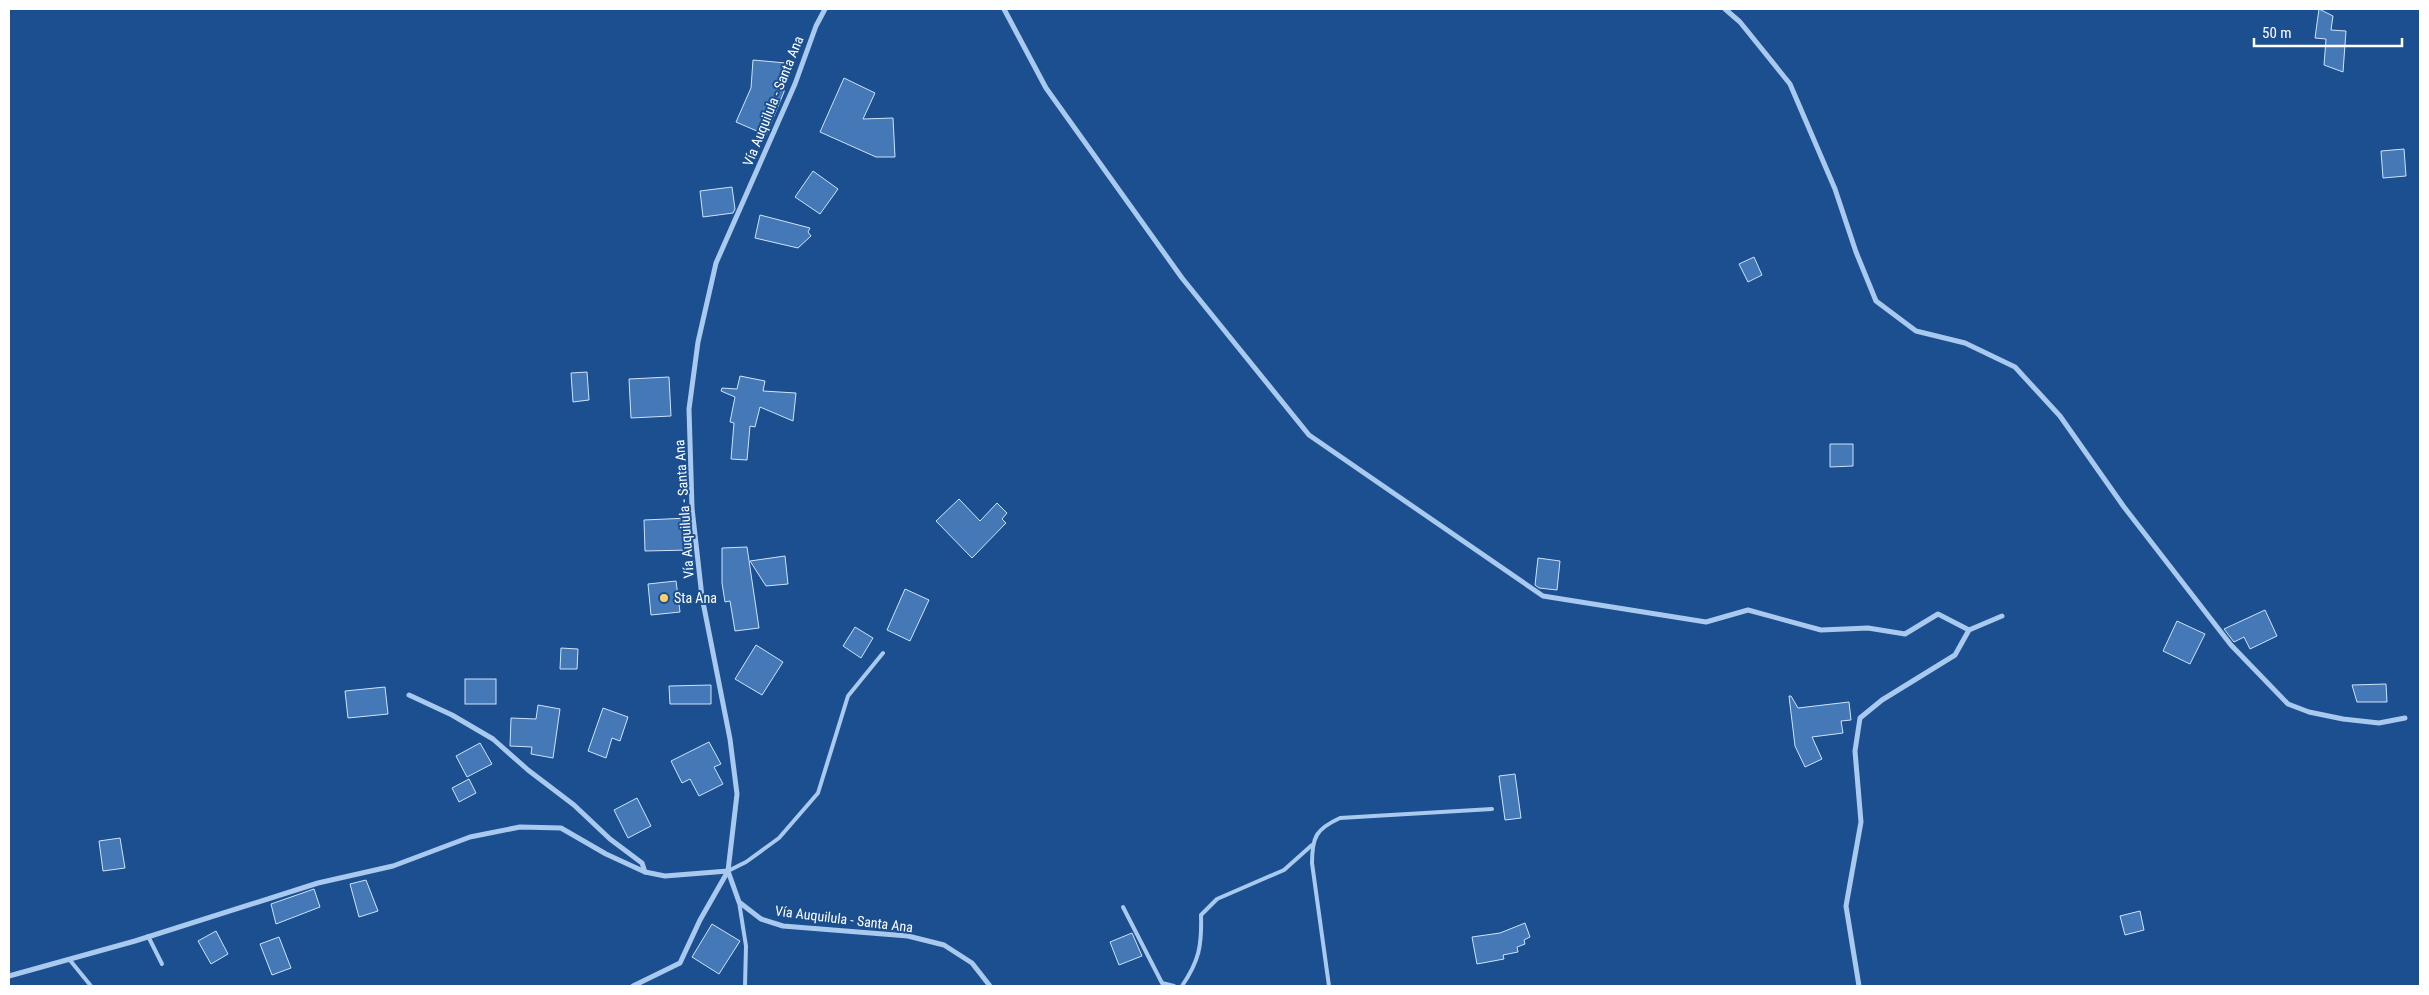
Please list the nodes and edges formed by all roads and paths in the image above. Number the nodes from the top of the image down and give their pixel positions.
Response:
1 (825, 9) edge
2 (1004, 9) edge
3 (1725, 9) edge
4 (2002, 616) dead end
5 (1969, 630) junction
6 (882, 653) dead end
7 (409, 696) dead end
8 (2405, 718) dead end
9 (1492, 809) dead end
10 (1312, 846) junction
11 (728, 871) junction
12 (645, 872) junction
13 (739, 902) junction
14 (1123, 907) dead end
15 (148, 936) junction
16 (70, 959) junction
17 (162, 964) dead end
18 (9, 976) edge
19 (91, 986) edge
20 (633, 986) edge
21 (745, 986) edge
22 (990, 986) edge
23 (1174, 986) edge
24 (1182, 986) edge
25 (1329, 986) edge
26 (1859, 986) edge

1 - 11 street, Vía Auquilula - Santa Ana
2 - 5 street
3 - 8 street
4 - 5 street
5 - 26 street
6 - 11 lane
7 - 12 street
9 - 10 lane
10 - 24 lane
10 - 25 lane
11 - 12 street
11 - 13 street, Vía Auquilula - Santa Ana
11 - 20 street
12 - 15 street
13 - 21 lane
13 - 22 street, Vía Auquilula - Santa Ana
14 - 23 lane
15 - 16 street
15 - 17 lane
16 - 18 street
16 - 19 lane

